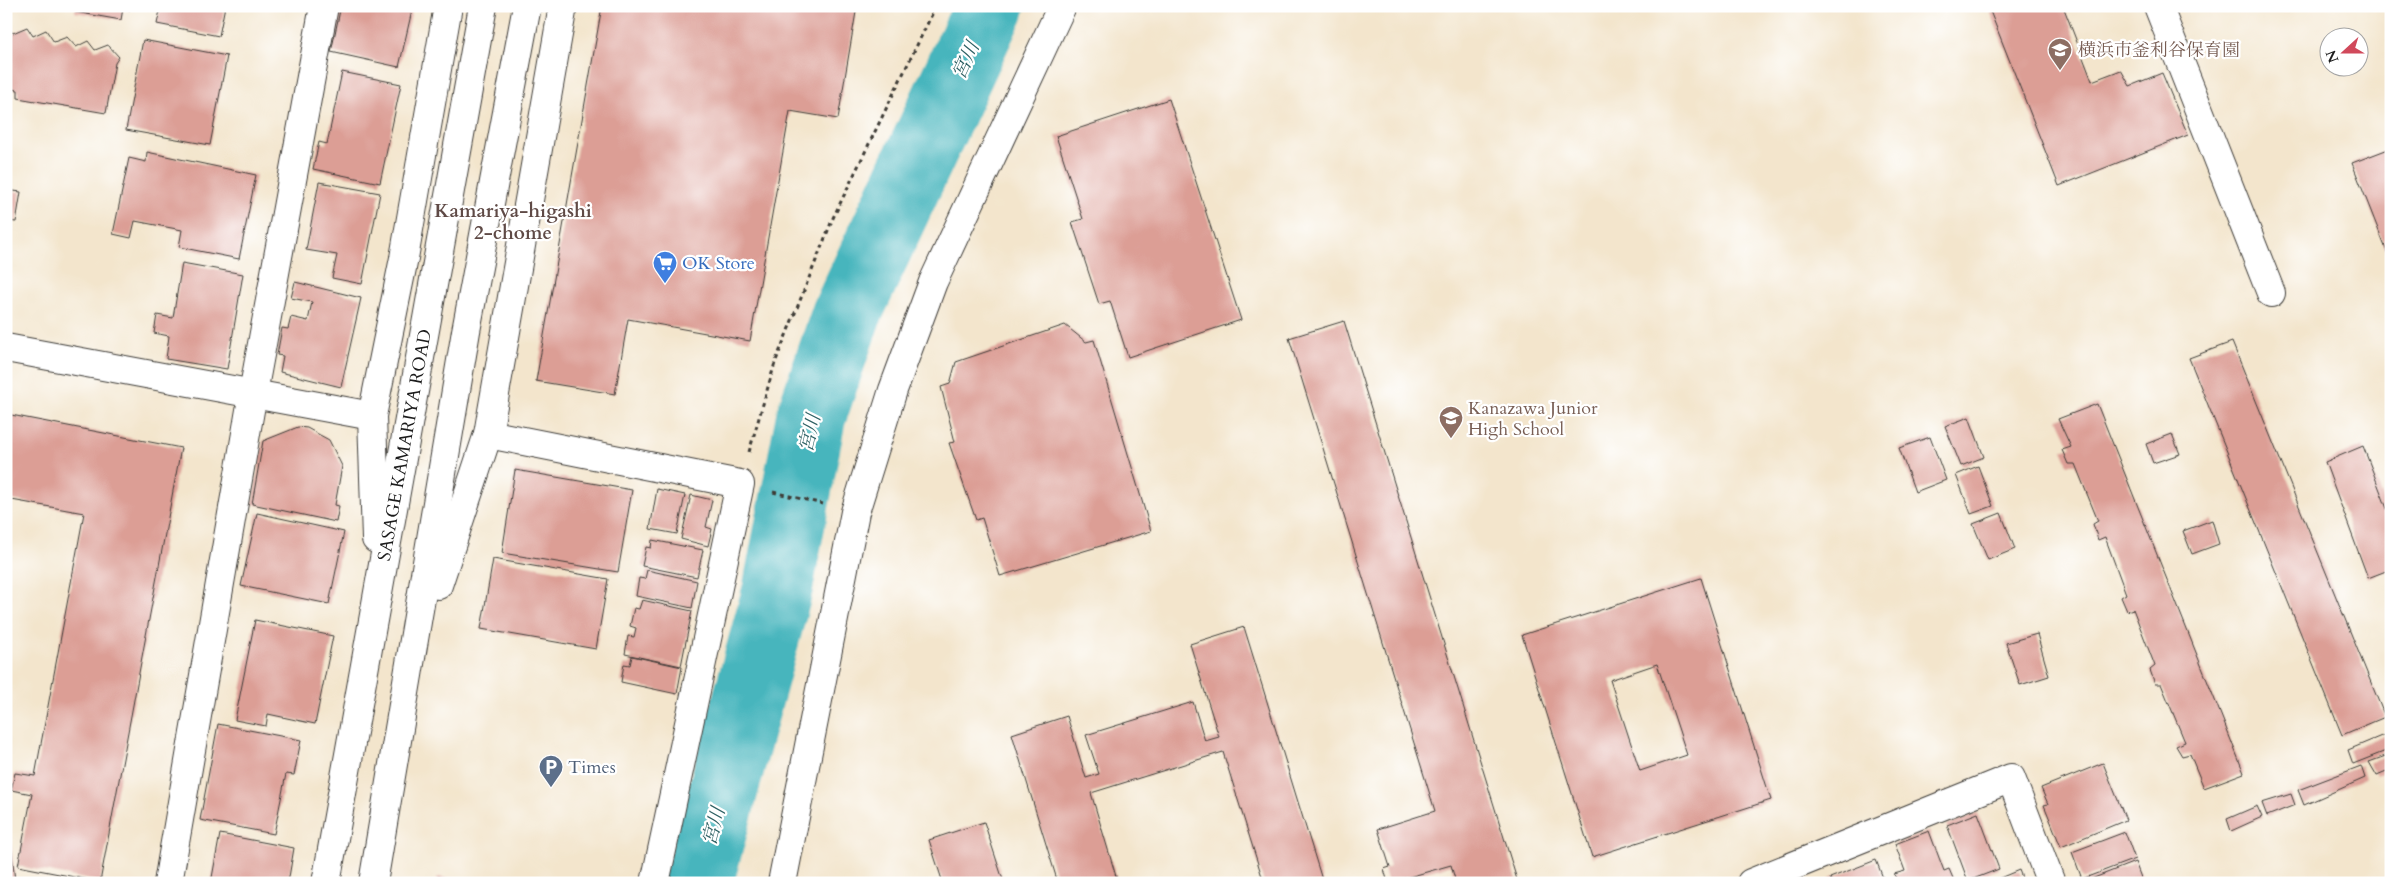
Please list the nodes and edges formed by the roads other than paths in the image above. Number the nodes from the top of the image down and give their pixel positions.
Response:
1 (324, 6) edge
2 (448, 6) edge
3 (483, 6) edge
4 (527, 6) edge
5 (563, 6) edge
6 (1062, 6) edge
7 (2158, 6) edge
8 (2270, 293) dead end
9 (6, 348) edge
10 (252, 393) junction
11 (372, 416) junction
12 (488, 434) junction
13 (377, 595) junction
14 (411, 666) junction
15 (168, 883) edge
16 (326, 883) edge
17 (373, 883) edge
18 (655, 883) edge
19 (782, 883) edge
20 (1751, 883) edge
21 (2052, 883) edge

1 - 10 street
2 - 11 street
3 - 13 street, SASAGE KAMARIYA ROAD
4 - 14 street
5 - 12 street
6 - 19 street
7 - 8 street
9 - 10 street
10 - 11 street
10 - 15 street
11 - 13 street
12 - 14 street
12 - 18 street
13 - 16 street, SASAGE KAMARIYA ROAD
14 - 17 street
20 - 21 street

